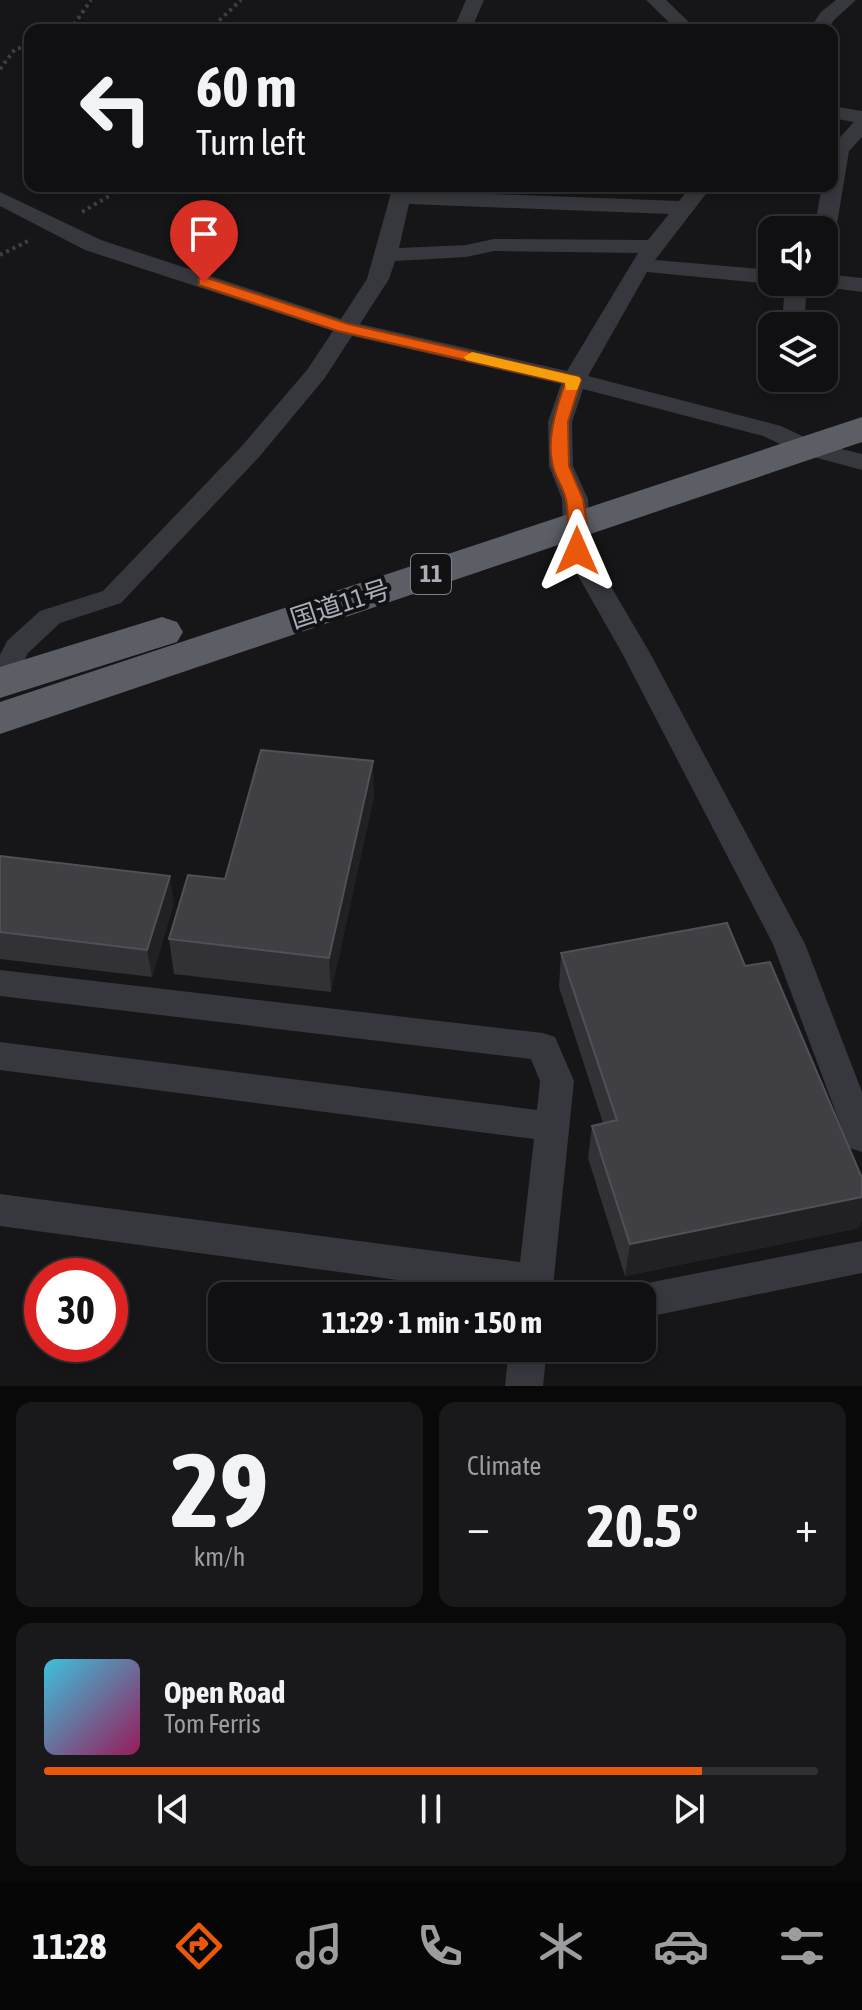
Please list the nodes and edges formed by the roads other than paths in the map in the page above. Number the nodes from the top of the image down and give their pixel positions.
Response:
1 (475, 0) edge
2 (655, 0) edge
3 (847, 0) edge
4 (465, 24) edge
5 (681, 24) edge
6 (822, 24) edge
7 (838, 113) edge
8 (862, 117) edge
9 (862, 125) edge
10 (838, 156) edge
11 (402, 192) edge
12 (697, 192) edge
13 (832, 192) edge
14 (641, 196) edge
15 (0, 198) edge
16 (685, 208) junction
17 (827, 216) edge
18 (654, 247) junction
19 (386, 255) junction
20 (640, 265) junction
21 (758, 276) edge
22 (838, 282) edge
23 (862, 285) edge
24 (343, 327) junction
25 (574, 380) junction
26 (862, 399) edge
27 (862, 429) edge
28 (772, 431) junction
29 (808, 448) junction
30 (862, 462) edge
31 (576, 512) junction
32 (0, 683) edge
33 (0, 718) edge
34 (0, 983) edge
35 (0, 1056) edge
36 (552, 1127) junction
37 (862, 1137) edge
38 (0, 1210) edge
39 (862, 1257) edge
40 (494, 1282) edge
41 (536, 1282) edge
42 (656, 1298) edge
43 (527, 1362) edge
44 (524, 1386) edge

1 - 4 street
2 - 5 street
3 - 6 street
7 - 8 street
9 - 10 street
11 - 14 street
11 - 19 street
12 - 16 street
13 - 17 street
14 - 16 street
15 - 24 street
16 - 18 street
18 - 19 street
18 - 20 street
19 - 24 street
20 - 21 street
20 - 25 street
22 - 23 street
24 - 25 street
24 - 32 street
25 - 28 street
25 - 31 street
26 - 28 highway, 国道11号 / 11
27 - 29 highway, 国道11号 / 11
28 - 29 street
28 - 31 highway, 国道11号 / 11
29 - 30 street
29 - 31 highway, 国道11号 / 11
31 - 32 highway, 国道11号 / 11
31 - 33 highway, 国道11号 / 11
31 - 37 street
34 - 36 street
35 - 36 street
36 - 41 street
38 - 40 street
39 - 42 street
43 - 44 street

